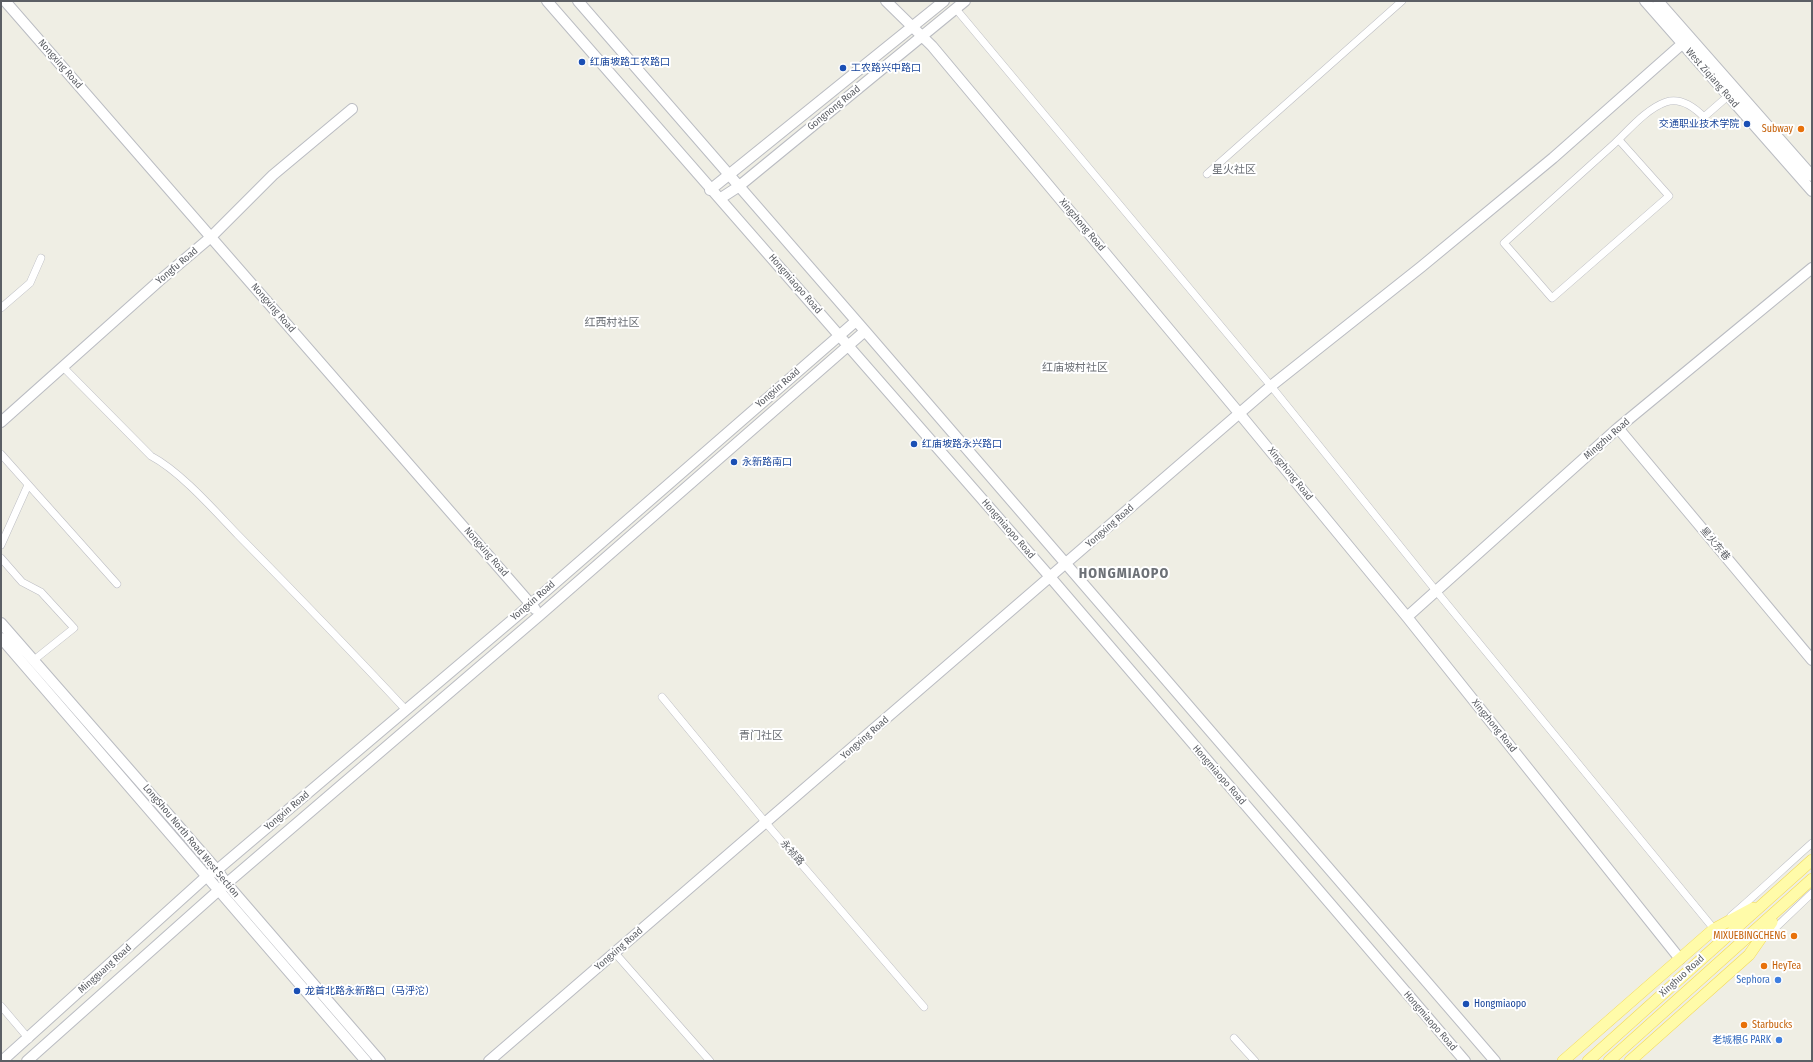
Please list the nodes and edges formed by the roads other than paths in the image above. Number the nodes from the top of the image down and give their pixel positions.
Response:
1 (547, 1) edge
2 (578, 1) edge
3 (886, 1) edge
4 (944, 1) edge
5 (965, 1) edge
6 (1402, 1) edge
7 (1645, 1) edge
8 (1658, 1) edge
9 (6, 4) edge
10 (956, 8) junction
11 (913, 27) junction
12 (922, 36) junction
13 (1682, 44) junction
14 (1728, 96) junction
15 (352, 109) dead end
16 (1618, 140) junction
17 (1207, 174) dead end
18 (729, 175) junction
19 (1812, 176) edge
20 (738, 187) junction
21 (710, 190) junction
22 (1812, 191) edge
23 (720, 198) junction
24 (211, 237) junction
25 (40, 258) dead end
26 (1812, 268) edge
27 (1, 308) edge
28 (856, 321) junction
29 (865, 331) junction
30 (839, 334) junction
31 (848, 346) junction
32 (63, 366) junction
33 (1271, 386) junction
34 (1239, 413) junction
35 (1, 422) edge
36 (1618, 428) junction
37 (1, 454) edge
38 (28, 485) junction
39 (1, 545) edge
40 (1, 558) edge
41 (1066, 564) junction
42 (1050, 578) junction
43 (117, 584) dead end
44 (1437, 592) junction
45 (531, 604) junction
46 (540, 615) junction
47 (1407, 617) junction
48 (1, 622) edge
49 (1, 638) edge
50 (34, 660) junction
51 (1812, 660) edge
52 (662, 697) dead end
53 (406, 710) junction
54 (766, 823) junction
55 (1812, 842) edge
56 (1812, 860) edge
57 (217, 870) junction
58 (207, 876) junction
59 (1812, 879) edge
60 (223, 887) junction
61 (1812, 893) edge
62 (1772, 897) junction
63 (1780, 908) junction
64 (1714, 929) junction
65 (615, 953) junction
66 (1749, 955) junction
67 (1680, 959) junction
68 (1, 1006) edge
69 (924, 1007) dead end
70 (1234, 1038) dead end
71 (29, 1039) junction
72 (2, 1061) edge
73 (27, 1061) edge
74 (366, 1061) edge
75 (380, 1061) edge
76 (489, 1061) edge
77 (710, 1061) edge
78 (1255, 1061) edge
79 (1464, 1061) edge
80 (1495, 1061) edge
81 (1562, 1061) edge
82 (1588, 1061) edge
83 (1609, 1061) edge
84 (1630, 1061) edge

1 - 21 main road, Hongmiaopo Road
2 - 18 main road, Hongmiaopo Road
3 - 11 main road, Xingzhong Road
4 - 11 main road, Gongnong Road
5 - 10 main road, Gongnong Road
6 - 17 street
7 - 13 main road, West Ziqiang Road
8 - 19 main road, West Ziqiang Road
9 - 24 main road, Nongxing Road
10 - 12 main road, Gongnong Road
10 - 33 street
11 - 12 main road, Xingzhong Road
11 - 18 main road, Gongnong Road
12 - 20 main road, Gongnong Road
12 - 34 main road, Xingzhong Road
13 - 14 main road, West Ziqiang Road
13 - 33 main road, Yongxing Road
14 - 16 street
14 - 22 main road, West Ziqiang Road
15 - 24 main road, Yongfu Road
16 - 16 street
18 - 20 main road, Hongmiaopo Road
18 - 21 main road, Gongnong Road
20 - 23 main road, Gongnong Road
20 - 28 main road, Hongmiaopo Road
21 - 23 main road, Hongmiaopo Road
23 - 30 main road, Hongmiaopo Road
24 - 32 main road, Yongfu Road
24 - 45 main road, Nongxing Road
25 - 27 street
26 - 36 main road, Mingzhu Road
28 - 29 main road, Hongmiaopo Road
28 - 30 main road, Yongxin Road
29 - 31 main road, Yongxin Road
29 - 41 main road, Hongmiaopo Road
30 - 31 main road, Hongmiaopo Road
30 - 45 main road, Yongxin Road
31 - 42 main road, Hongmiaopo Road
31 - 46 main road, Yongxin Road
32 - 35 main road, Yongfu Road
32 - 53 street
33 - 34 main road, Yongxing Road
33 - 44 street
34 - 41 main road, Yongxing Road
34 - 47 main road, Xingzhong Road
36 - 44 main road, Mingzhu Road
36 - 51 main road, 星火东巷
37 - 38 street
38 - 39 street
38 - 43 street
40 - 50 street
41 - 42 main road, Yongxing Road
41 - 80 main road, Hongmiaopo Road
42 - 54 main road, Yongxing Road
42 - 79 main road, Hongmiaopo Road
44 - 47 main road, Mingzhu Road
44 - 64 street
45 - 46 main road, Nongxing Road
45 - 53 main road, Yongxin Road
46 - 60 main road, Yongxin Road
47 - 67 main road, Xingzhong Road
48 - 50 main road, LongShou North Road West Section
49 - 58 main road, LongShou North Road West Section
50 - 57 main road, LongShou North Road West Section
52 - 54 street, 永祯路
53 - 57 main road, Yongxin Road
54 - 65 main road, Yongxing Road
54 - 69 street, 永祯路
55 - 64 street
56 - 62 main road, Xinghuo Road
57 - 58 main road, Yongxin Road
57 - 60 main road, LongShou North Road West Section
58 - 60 main road, LongShou North Road West Section
58 - 71 main road, Mingguang Road
59 - 63 main road, Xinghuo Road
60 - 73 main road, Mingguang Road
60 - 74 main road, LongShou North Road West Section
60 - 75 main road, LongShou North Road West Section
61 - 66 street
62 - 64 main road
62 - 82 main road, Xinghuo Road
63 - 66 main road
63 - 83 main road, Xinghuo Road
64 - 67 main road
65 - 76 main road, Yongxing Road
65 - 77 street
66 - 84 main road
67 - 81 main road
68 - 71 street
70 - 78 street
71 - 72 main road, Mingguang Road

